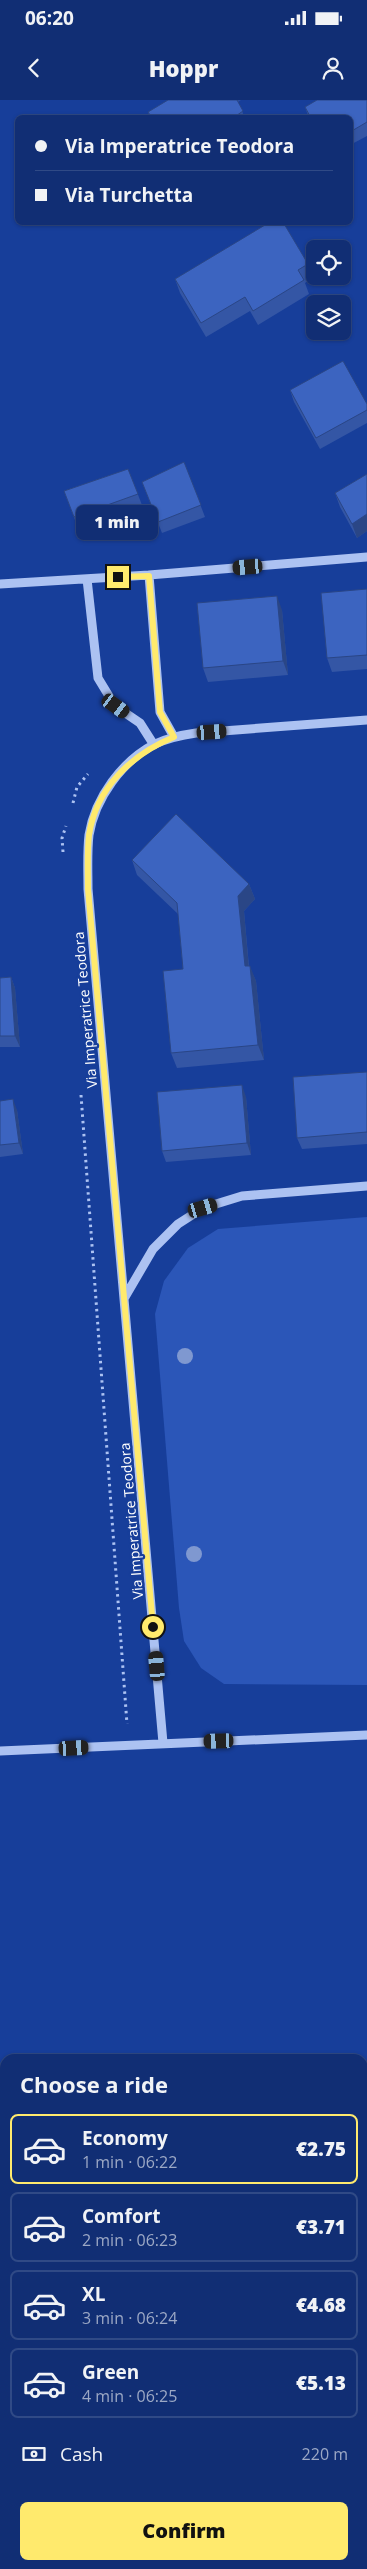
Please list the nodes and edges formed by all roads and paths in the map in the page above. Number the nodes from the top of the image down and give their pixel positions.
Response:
1 (367, 557) edge
2 (149, 576) junction
3 (87, 579) junction
4 (0, 584) edge
5 (367, 720) edge
6 (174, 737) junction
7 (154, 745) junction
8 (367, 1186) edge
9 (125, 1297) junction
10 (367, 1735) edge
11 (163, 1743) junction
12 (0, 1751) edge

1 - 2 street
2 - 3 street
2 - 6 street
3 - 4 street
3 - 7 street
5 - 6 street, Via Imperatrice Teodora
6 - 7 street, Via Imperatrice Teodora
7 - 9 street, Via Imperatrice Teodora
8 - 9 street
9 - 11 street, Via Imperatrice Teodora
10 - 11 street
11 - 12 street

